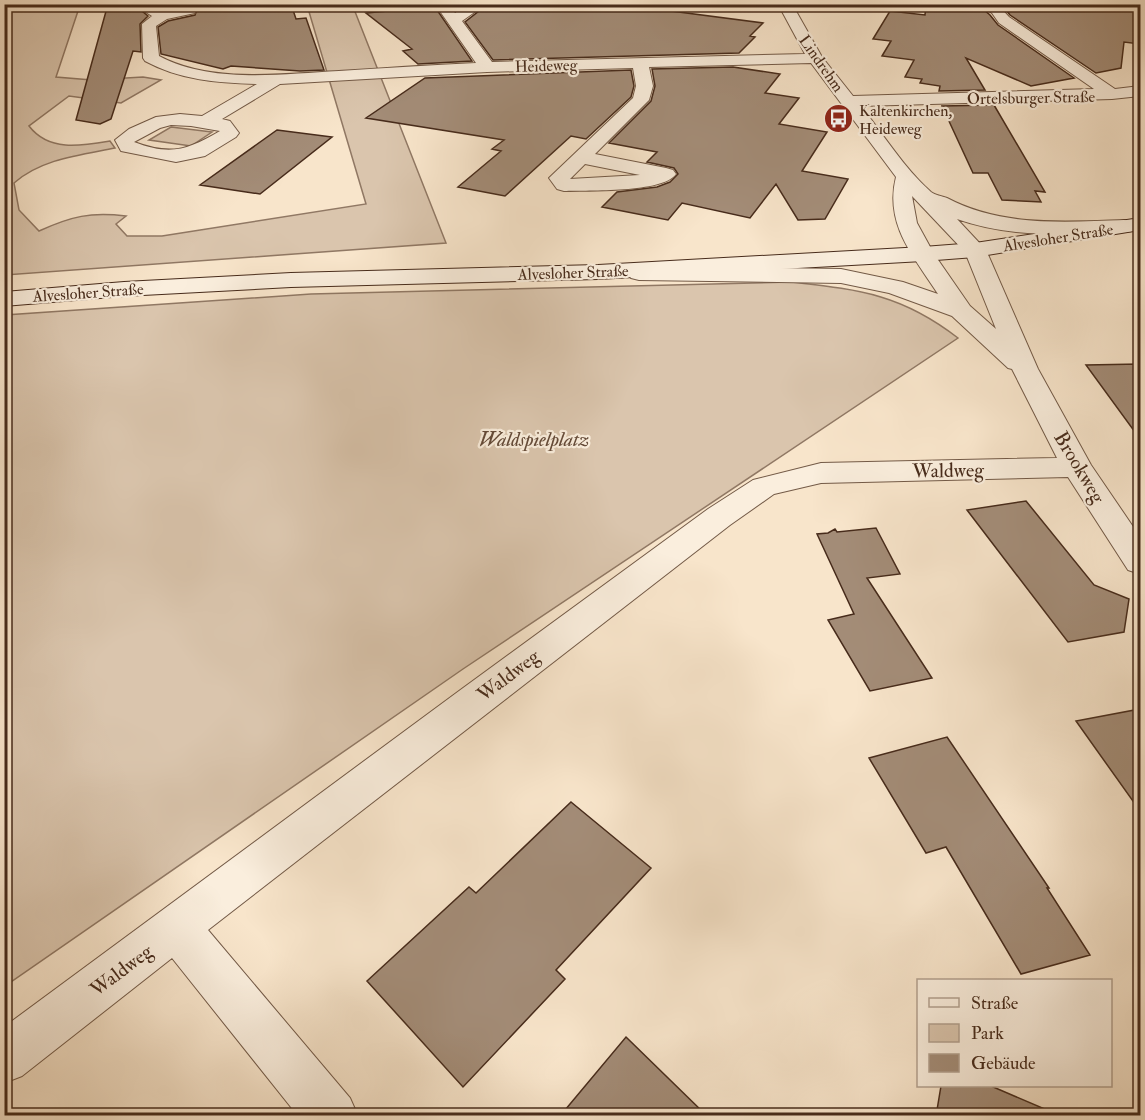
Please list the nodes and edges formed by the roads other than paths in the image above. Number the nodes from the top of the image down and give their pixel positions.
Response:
1 (186, 4) edge
2 (442, 4) edge
3 (478, 4) edge
4 (785, 4) edge
5 (996, 6) edge
6 (164, 10) edge
7 (454, 20) junction
8 (815, 58) junction
9 (639, 62) junction
10 (487, 67) junction
11 (276, 79) junction
12 (1140, 91) edge
13 (1112, 94) junction
14 (849, 101) junction
15 (205, 122) junction
16 (581, 157) dead end
17 (909, 182) junction
18 (1136, 225) edge
19 (975, 250) junction
20 (923, 254) junction
21 (598, 272) junction
22 (4, 299) edge
23 (961, 311) junction
24 (1025, 369) junction
25 (1077, 467) junction
26 (1140, 562) edge
27 (176, 928) junction
28 (4, 1058) edge
29 (332, 1116) edge

1 - 6 street, Heideweg
2 - 7 street
3 - 7 street
4 - 8 street, Lindrehm
5 - 13 street
6 - 11 street, Heideweg
7 - 10 street
8 - 9 street, Heideweg
8 - 14 street, Lindrehm
9 - 10 street, Heideweg
9 - 16 street
10 - 11 street, Heideweg
11 - 15 street, Heideweg
12 - 13 street, Ortelsburger Straße
13 - 14 street, Ortelsburger Straße
14 - 17 street, Lindrehm
15 - 15 street
17 - 18 street
17 - 19 street, Lindrehm
17 - 20 street
18 - 19 street, Alvesloher Straße
19 - 20 street, Alvesloher Straße
19 - 24 street, Brookweg
20 - 21 street, Alvesloher Straße
20 - 23 street, Brookweg
21 - 22 street, Alvesloher Straße
21 - 23 street
23 - 24 street, Brookweg
24 - 25 street, Brookweg
25 - 26 street, Brookweg
25 - 27 street, Waldweg
27 - 28 street, Waldweg
27 - 29 street

